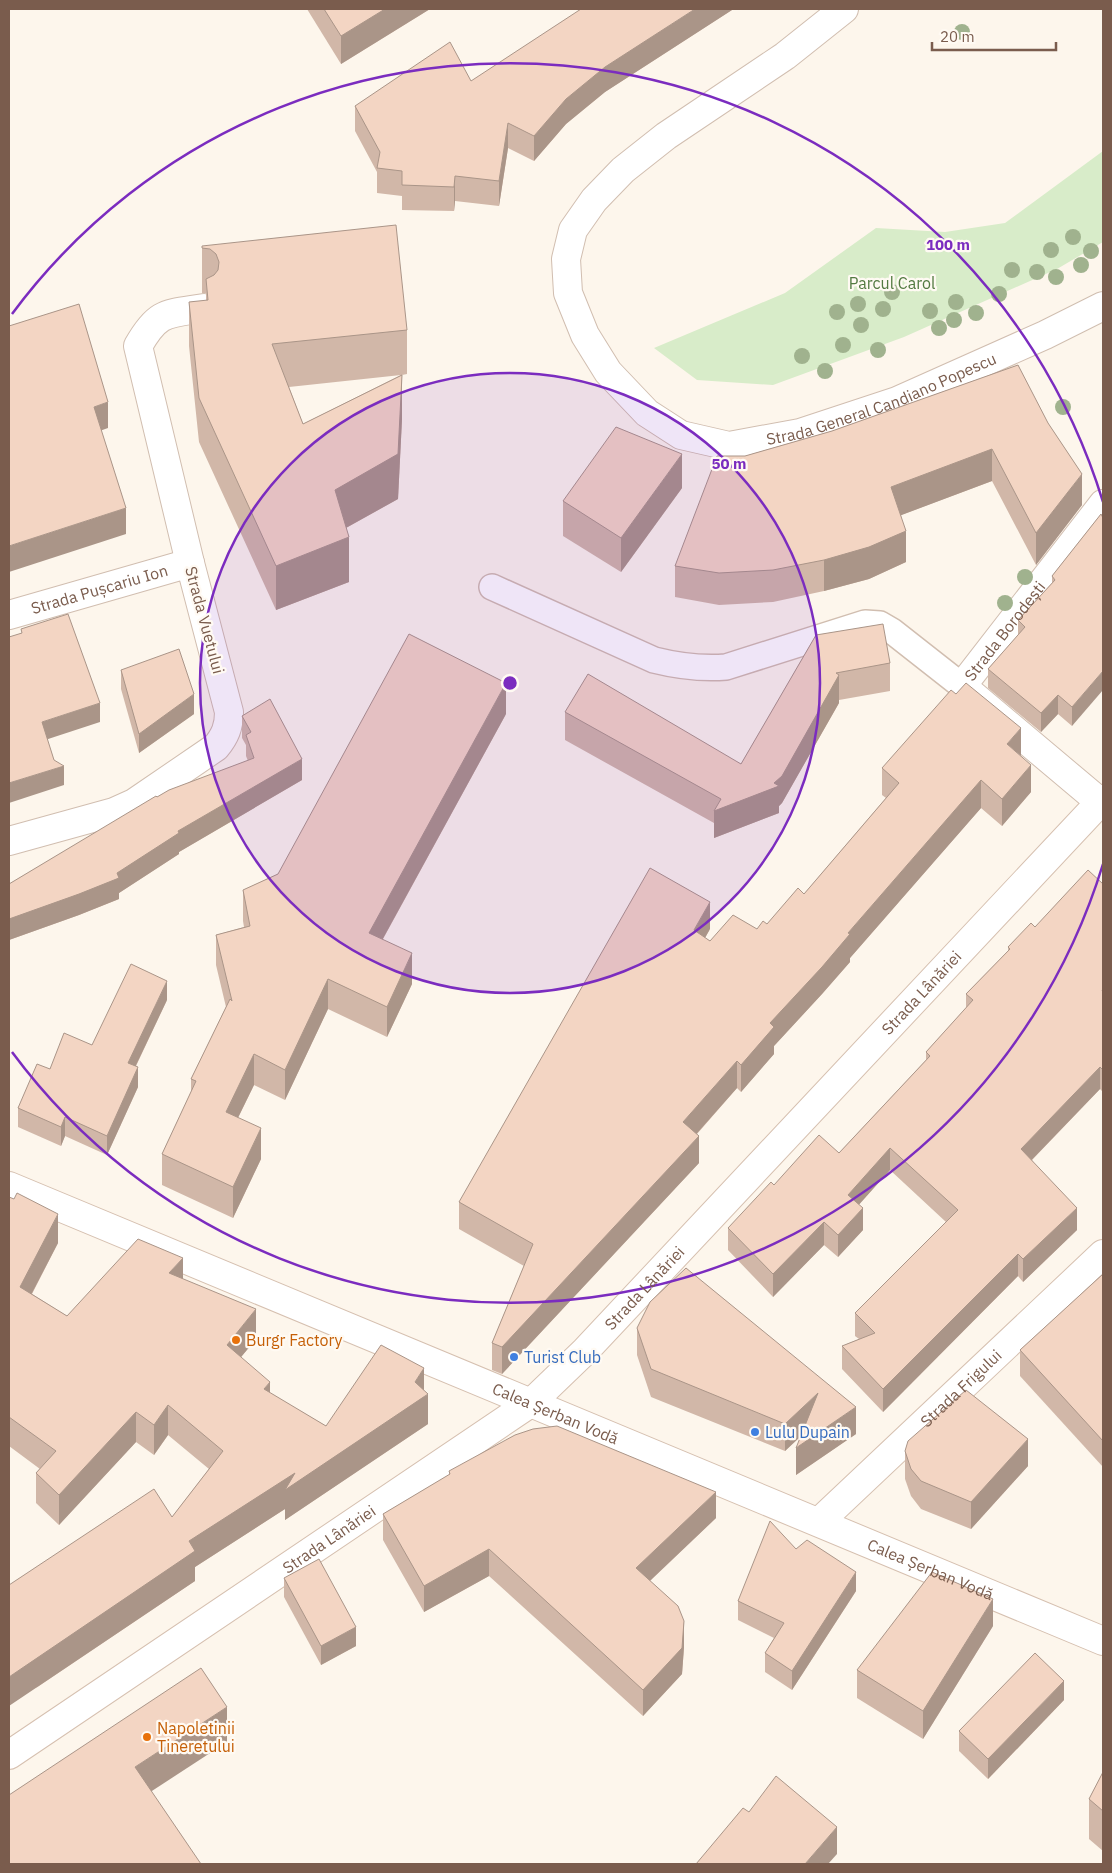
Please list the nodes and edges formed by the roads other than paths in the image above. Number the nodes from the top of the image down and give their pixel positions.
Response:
1 (844, 9) edge
2 (1103, 306) edge
3 (204, 308) edge
4 (1103, 504) edge
5 (190, 563) junction
6 (492, 587) dead end
7 (9, 615) edge
8 (962, 686) junction
9 (1102, 801) edge
10 (9, 841) edge
11 (9, 1186) edge
12 (1103, 1254) edge
13 (532, 1402) junction
14 (819, 1522) junction
15 (1103, 1641) edge
16 (9, 1755) edge

1 - 2 street, Strada General Candiano Popescu
3 - 5 street, Strada Vuetului
4 - 8 street, Strada Borodești
5 - 7 street, Strada Pușcariu Ion
5 - 10 street, Strada Vuetului
6 - 8 lane
8 - 9 street, Strada Borodești
9 - 13 street, Strada Lânăriei
11 - 13 street, Calea Șerban Vodă
12 - 14 street, Strada Frigului
13 - 14 street, Calea Șerban Vodă
13 - 16 street, Strada Lânăriei
14 - 15 street, Calea Șerban Vodă

